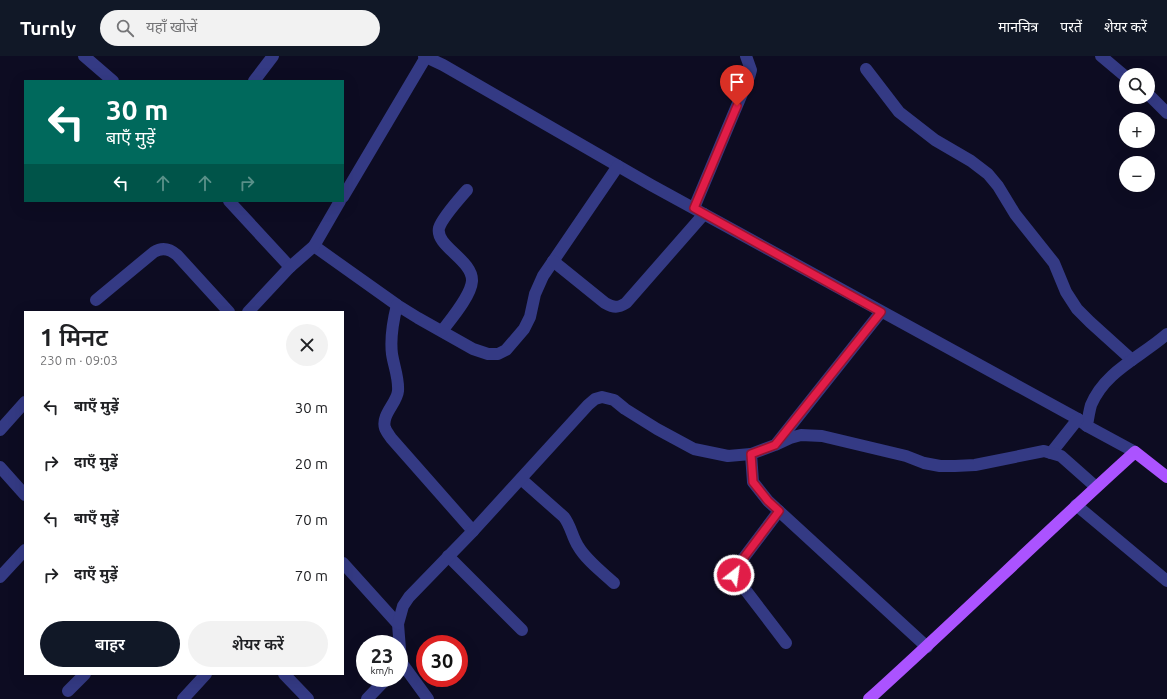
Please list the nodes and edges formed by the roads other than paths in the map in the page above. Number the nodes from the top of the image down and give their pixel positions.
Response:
1 (84, 56) edge
2 (273, 56) edge
3 (746, 56) edge
4 (1101, 56) edge
5 (425, 57) edge
6 (445, 60) edge
7 (866, 69) dead end
8 (1119, 70) edge
9 (112, 80) edge
10 (255, 80) edge
11 (1155, 101) edge
12 (1167, 113) edge
13 (618, 166) junction
14 (467, 190) dead end
15 (344, 195) edge
16 (230, 202) edge
17 (339, 202) edge
18 (699, 211) junction
19 (314, 246) junction
20 (553, 261) junction
21 (290, 267) junction
22 (96, 300) dead end
23 (398, 305) junction
24 (228, 311) edge
25 (249, 311) edge
26 (881, 312) junction
27 (442, 331) junction
28 (1167, 334) edge
29 (1132, 360) junction
30 (24, 403) edge
31 (1082, 423) junction
32 (0, 430) edge
33 (775, 445) junction
34 (1135, 452) junction
35 (1051, 453) junction
36 (751, 454) junction
37 (0, 467) edge
38 (1167, 477) edge
39 (521, 479) junction
40 (1096, 487) junction
41 (24, 494) edge
42 (1076, 505) junction
43 (779, 511) junction
44 (473, 531) junction
45 (24, 551) edge
46 (448, 556) junction
47 (344, 564) edge
48 (0, 577) edge
49 (1167, 581) edge
50 (614, 583) dead end
51 (398, 624) junction
52 (522, 630) dead end
53 (399, 635) edge
54 (786, 642) dead end
55 (927, 647) junction
56 (408, 674) edge
57 (84, 675) edge
58 (205, 675) edge
59 (285, 675) edge
60 (378, 687) edge
61 (68, 691) dead end
62 (183, 699) edge
63 (308, 699) edge
64 (367, 699) edge
65 (428, 699) edge
66 (869, 699) edge

1 - 9 street
2 - 10 street
3 - 18 street
4 - 8 street
5 - 6 street
5 - 15 street
6 - 13 street
7 - 29 street
11 - 12 street
13 - 18 street
13 - 20 street
14 - 27 street
16 - 21 street
17 - 19 street
18 - 20 street
18 - 26 street
19 - 21 street
19 - 23 street
20 - 27 street
21 - 25 street
22 - 24 street
23 - 27 street
23 - 44 street
26 - 31 street
26 - 33 street
28 - 29 street
29 - 31 street
30 - 32 street
31 - 34 street
31 - 35 street
33 - 35 street
33 - 36 street
34 - 38 main road
34 - 40 main road
35 - 40 street
36 - 39 street
36 - 43 street
37 - 41 street
39 - 44 street
39 - 50 street
40 - 42 main road
42 - 49 street
42 - 55 main road
43 - 54 street
43 - 55 street
44 - 46 street
45 - 48 street
46 - 51 street
46 - 52 street
47 - 51 street
51 - 53 street
55 - 66 main road
56 - 65 street
57 - 61 street
58 - 62 street
59 - 63 street
60 - 64 street

